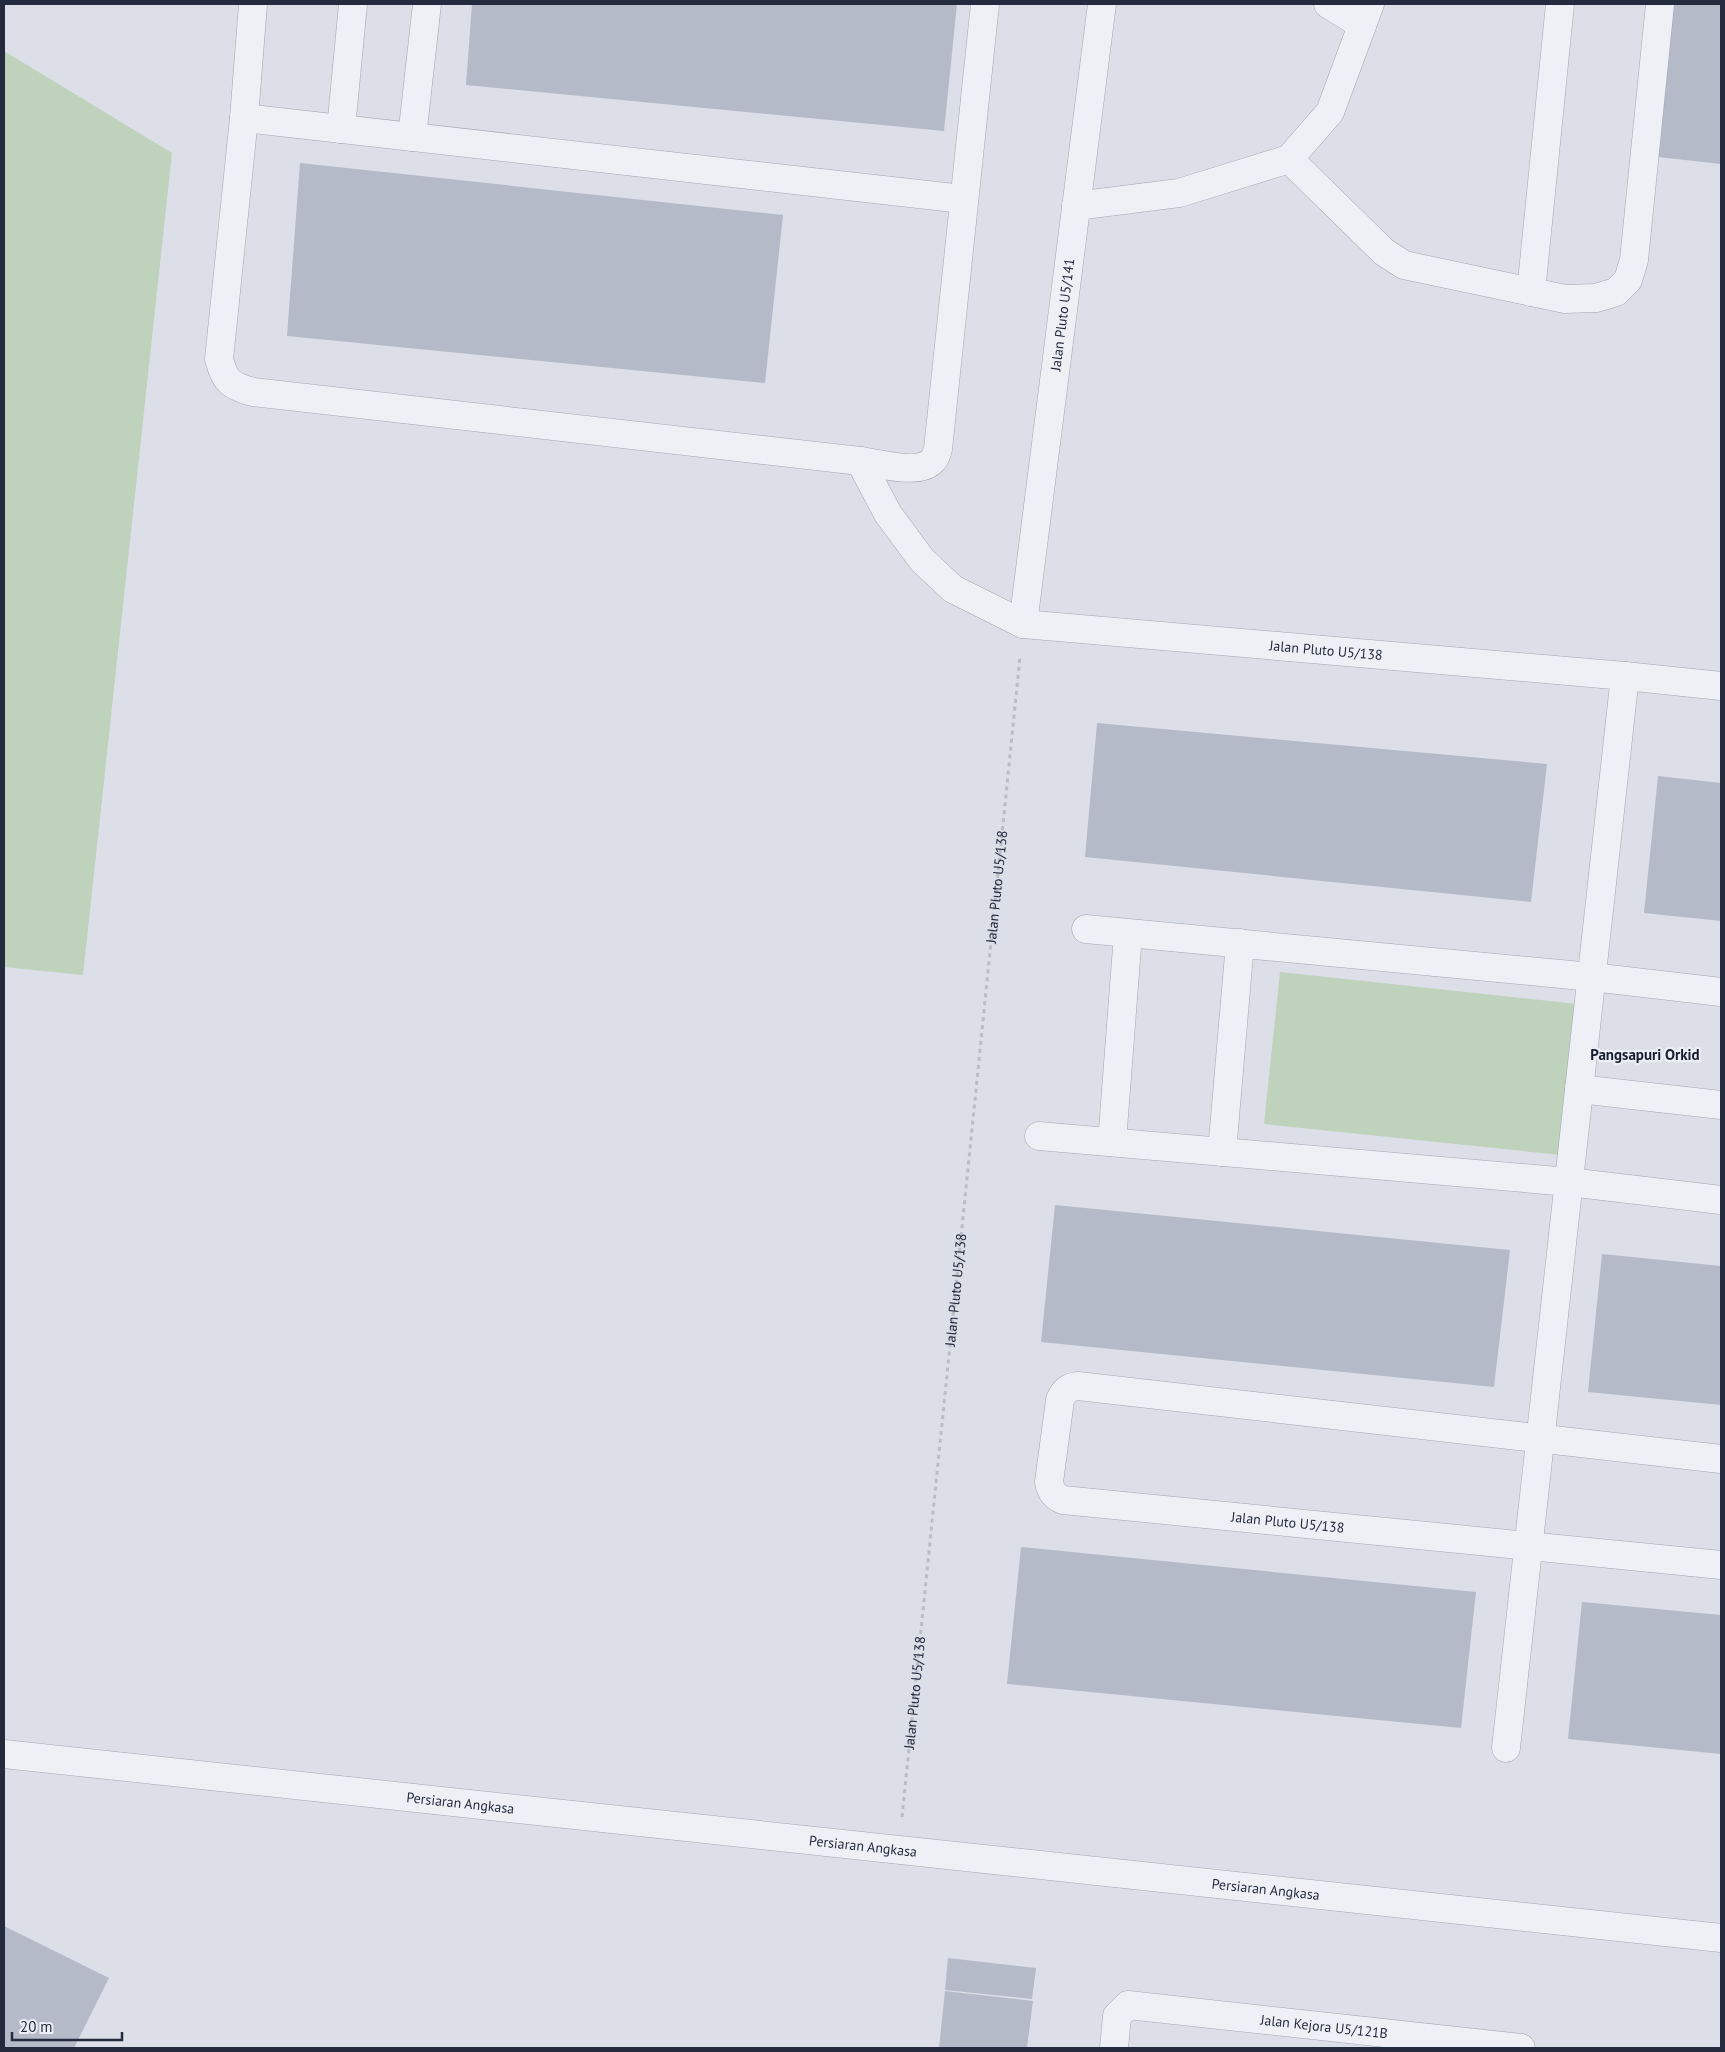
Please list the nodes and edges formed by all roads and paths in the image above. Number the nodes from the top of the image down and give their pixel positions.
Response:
1 (253, 4) edge
2 (353, 4) edge
3 (427, 4) edge
4 (985, 4) edge
5 (1102, 4) edge
6 (1328, 4) edge
7 (1560, 4) edge
8 (1660, 4) edge
9 (1366, 14) edge
10 (244, 118) junction
11 (340, 129) junction
12 (412, 137) junction
13 (1289, 159) junction
14 (963, 199) junction
15 (1076, 206) junction
16 (1531, 292) junction
17 (860, 461) junction
18 (1023, 624) junction
19 (1625, 676) junction
20 (1721, 686) edge
21 (1086, 929) dead end
22 (1128, 934) junction
23 (1240, 943) junction
24 (1592, 977) junction
25 (1721, 992) edge
26 (1579, 1089) junction
27 (1721, 1105) edge
28 (1039, 1136) dead end
29 (1112, 1142) junction
30 (1222, 1152) junction
31 (1569, 1182) junction
32 (1721, 1200) edge
33 (1541, 1438) junction
34 (1721, 1459) edge
35 (1529, 1545) junction
36 (1721, 1565) edge
37 (1506, 1748) dead end
38 (4, 1754) edge
39 (898, 1848) junction
40 (1721, 1938) edge
41 (1114, 2048) edge
42 (1521, 2048) edge

1 - 10 street
2 - 11 street
3 - 12 street
4 - 14 street
5 - 15 street, Jalan Pluto U5/141
6 - 9 street
7 - 16 street
8 - 16 street
9 - 13 street
10 - 11 street
10 - 17 street
11 - 12 street
12 - 14 street
13 - 15 street
13 - 16 street
14 - 17 street
15 - 18 street, Jalan Pluto U5/141
17 - 18 street
18 - 19 street, Jalan Pluto U5/138
18 - 39 path, Jalan Pluto U5/138
19 - 20 street, Jalan Pluto U5/138
19 - 24 street
21 - 22 street
22 - 23 street
22 - 29 street
23 - 24 street
23 - 30 street
24 - 25 street
24 - 26 street
26 - 27 street
26 - 31 street
28 - 29 street
29 - 30 street
30 - 31 street
31 - 32 street
31 - 33 street
33 - 34 street, Jalan Pluto U5/138
33 - 35 street
33 - 35 street, Jalan Pluto U5/138
35 - 36 street, Jalan Pluto U5/138
35 - 37 street
38 - 39 street, Persiaran Angkasa
39 - 40 street, Persiaran Angkasa
41 - 42 street, Jalan Kejora U5/121B

